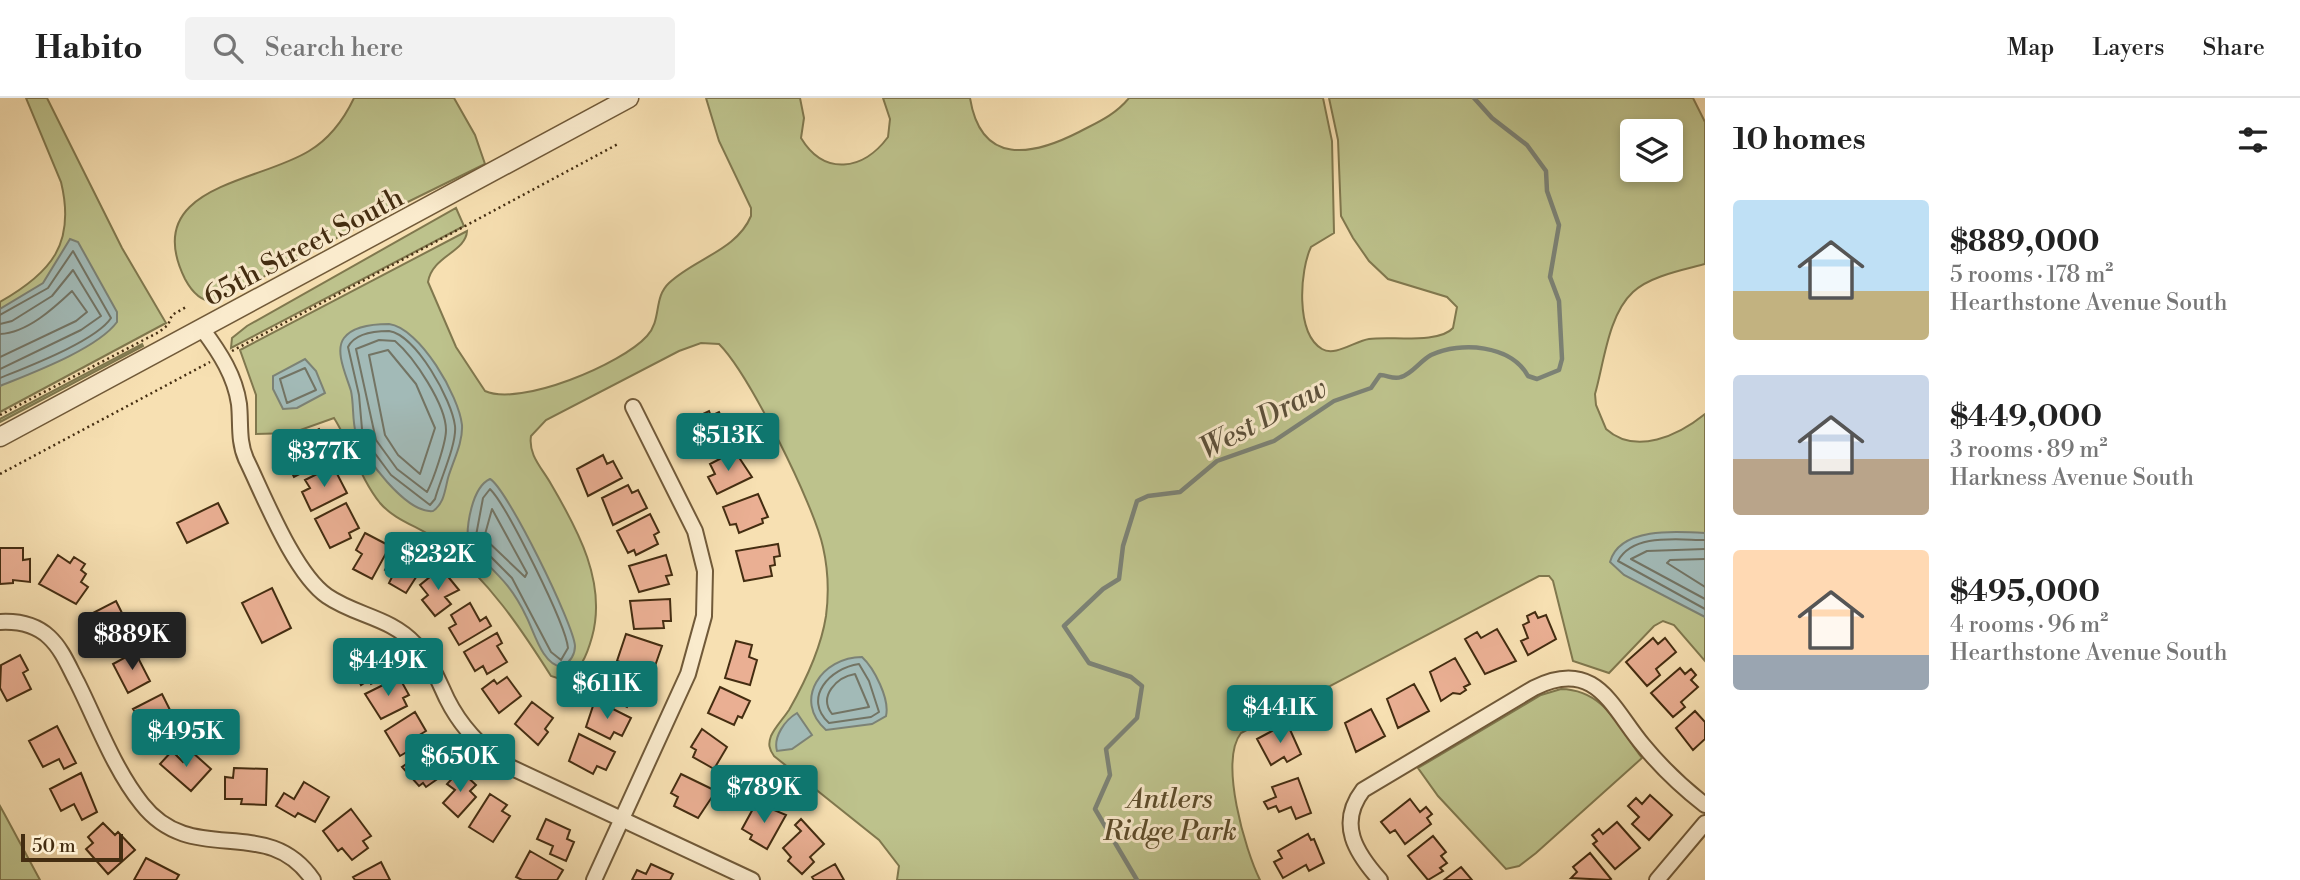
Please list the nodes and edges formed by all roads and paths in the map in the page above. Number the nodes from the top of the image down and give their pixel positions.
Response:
1 (629, 98) edge
2 (618, 144) dead end
3 (186, 307) dead end
4 (202, 330) junction
5 (238, 348) dead end
6 (200, 367) dead end
7 (633, 407) dead end
8 (0, 415) edge
9 (0, 438) edge
10 (0, 474) edge
11 (0, 622) edge
12 (1705, 805) edge
13 (621, 820) junction
14 (1705, 823) edge
15 (313, 880) edge
16 (594, 880) edge
17 (752, 880) edge
18 (1380, 880) edge
19 (1657, 880) edge

1 - 4 street, 65th Street South
2 - 5 path
3 - 8 path
4 - 9 street, 65th Street South
4 - 13 street
6 - 10 path
7 - 13 street
11 - 15 street
12 - 18 street
13 - 16 street
13 - 17 street
14 - 19 street

